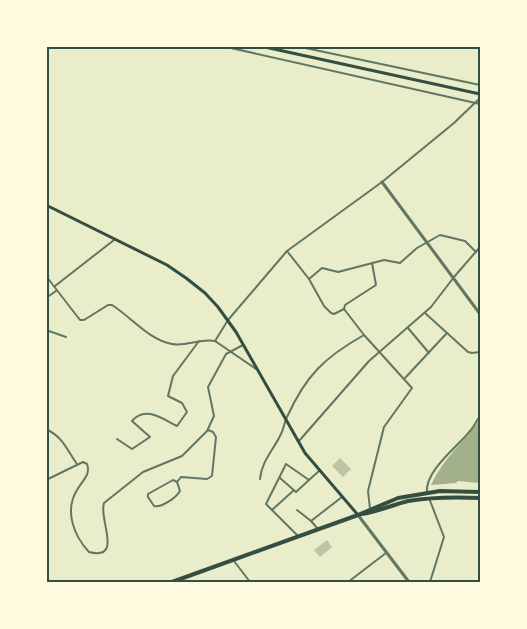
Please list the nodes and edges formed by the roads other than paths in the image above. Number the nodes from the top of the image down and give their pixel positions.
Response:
1 (222, 46) edge
2 (260, 46) edge
3 (297, 46) edge
4 (314, 62) dead end
5 (313, 67) junction
6 (480, 85) edge
7 (480, 96) edge
8 (474, 103) junction
9 (480, 104) edge
10 (382, 182) junction
11 (46, 205) edge
12 (115, 239) junction
13 (428, 242) junction
14 (480, 247) edge
15 (286, 251) junction
16 (476, 252) junction
17 (372, 263) junction
18 (46, 276) edge
19 (454, 277) junction
20 (309, 279) junction
21 (56, 288) junction
22 (46, 298) edge
23 (344, 309) junction
24 (425, 313) junction
25 (480, 314) edge
26 (228, 320) junction
27 (408, 327) junction
28 (46, 330) edge
29 (446, 334) junction
30 (364, 335) junction
31 (66, 337) dead end
32 (199, 341) junction
33 (215, 341) junction
34 (243, 345) junction
35 (380, 350) junction
36 (231, 351) junction
37 (480, 352) edge
38 (429, 353) junction
39 (258, 371) junction
40 (405, 378) junction
41 (480, 416) edge
42 (286, 419) junction
43 (46, 429) edge
44 (207, 431) junction
45 (117, 439) dead end
46 (298, 441) junction
47 (77, 465) junction
48 (319, 471) junction
49 (279, 478) junction
50 (260, 479) dead end
51 (46, 480) edge
52 (309, 480) junction
53 (177, 482) junction
54 (294, 490) junction
55 (427, 492) junction
56 (480, 492) edge
57 (342, 497) junction
58 (429, 498) junction
59 (480, 498) edge
60 (370, 509) junction
61 (272, 510) junction
62 (297, 510) dead end
63 (358, 515) junction
64 (311, 521) junction
65 (318, 529) junction
66 (298, 536) junction
67 (387, 552) junction
68 (233, 559) junction
69 (172, 582) edge
70 (250, 582) edge
71 (348, 582) edge
72 (409, 582) edge
73 (430, 582) edge

1 - 5 street
2 - 7 main road
3 - 6 street
4 - 5 street
5 - 8 street
7 - 8 street
8 - 9 street
8 - 10 street
10 - 13 street
10 - 15 street
11 - 12 main road
12 - 21 street
12 - 26 main road
13 - 16 street
13 - 17 street
13 - 19 street
14 - 16 street
15 - 20 street
15 - 26 street
16 - 19 street
17 - 20 street
17 - 23 street
18 - 21 street
19 - 24 street
19 - 25 street
20 - 23 street
21 - 22 street
21 - 32 street
23 - 30 street
24 - 27 street
24 - 29 street
26 - 33 street
26 - 34 main road
27 - 35 street
27 - 38 street
28 - 31 street
29 - 37 street
29 - 38 street
30 - 35 street
30 - 42 street
32 - 33 street
32 - 45 street
33 - 36 street
34 - 36 street
34 - 39 main road
35 - 40 street
35 - 46 street
36 - 39 street
36 - 44 street
38 - 40 street
39 - 42 main road
40 - 60 street
41 - 55 street
42 - 46 main road
42 - 50 street
43 - 47 street
44 - 47 street
44 - 53 street
46 - 48 main road
47 - 51 street
48 - 52 street
48 - 57 main road
49 - 52 street
49 - 54 street
49 - 61 street
52 - 54 street
53 - 53 street
54 - 61 street
55 - 56 main road
55 - 58 street
55 - 60 main road
57 - 63 main road
57 - 64 street
58 - 59 main road
58 - 63 main road
58 - 73 street
60 - 63 main road
61 - 66 street
62 - 64 street
63 - 65 main road
63 - 67 street
64 - 65 street
65 - 66 main road
66 - 68 main road
67 - 71 street
67 - 72 street
68 - 69 main road
68 - 70 street

